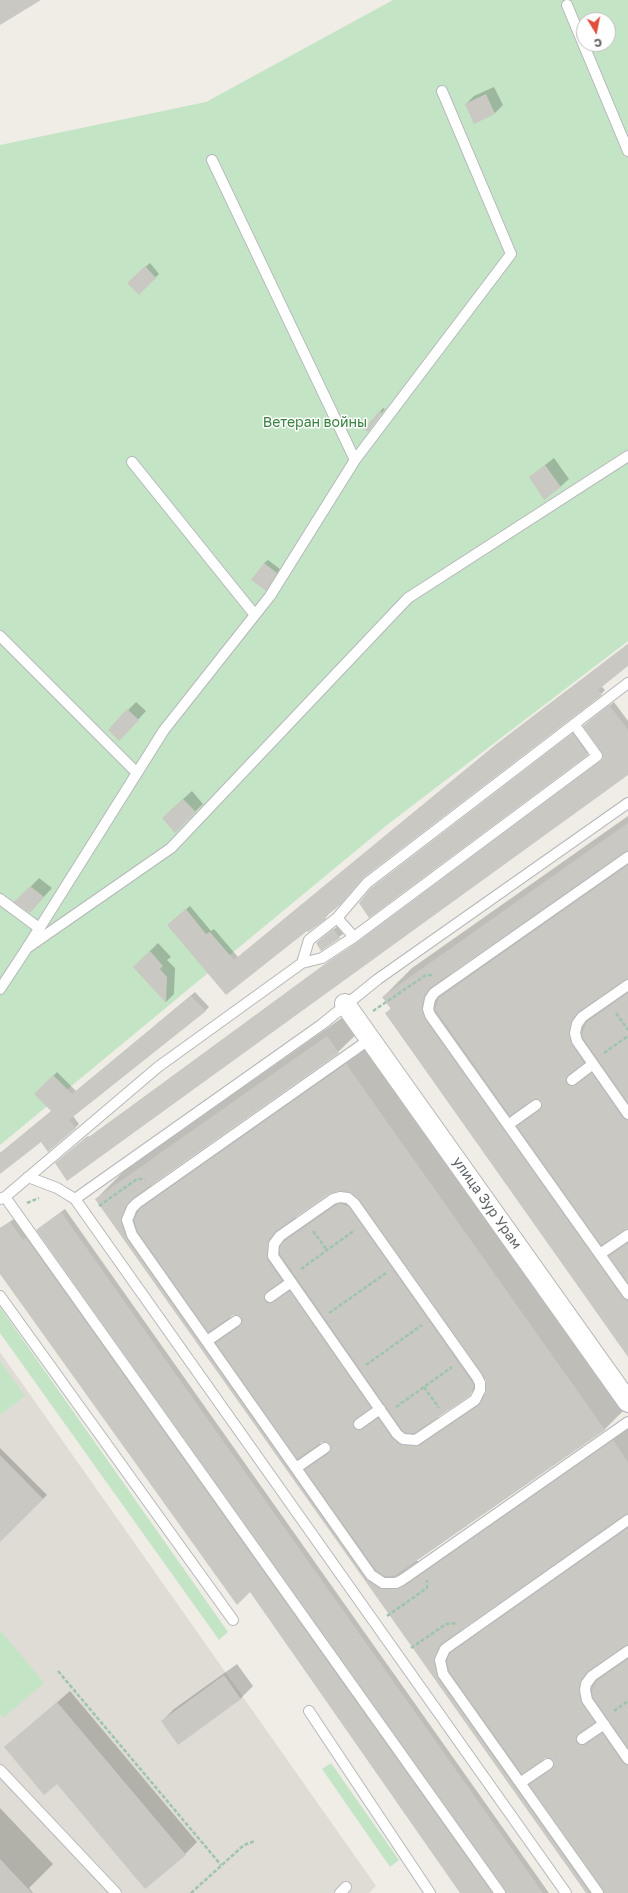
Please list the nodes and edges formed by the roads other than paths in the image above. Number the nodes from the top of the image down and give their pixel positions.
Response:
1 (567, 5) dead end
2 (442, 91) dead end
3 (628, 151) edge
4 (212, 160) dead end
5 (628, 456) edge
6 (355, 460) junction
7 (132, 462) dead end
8 (255, 615) junction
9 (0, 636) edge
10 (628, 683) edge
11 (574, 724) junction
12 (137, 773) junction
13 (628, 803) edge
14 (628, 857) edge
15 (0, 899) edge
16 (338, 918) junction
17 (39, 928) junction
18 (354, 937) junction
19 (27, 948) junction
20 (302, 963) junction
21 (628, 985) edge
22 (0, 989) edge
23 (345, 1004) junction
24 (370, 1039) junction
25 (592, 1063) junction
26 (572, 1080) dead end
27 (536, 1105) dead end
28 (628, 1114) edge
29 (508, 1125) junction
30 (28, 1177) junction
31 (3, 1198) edge
32 (75, 1199) junction
33 (628, 1235) edge
34 (600, 1254) junction
35 (289, 1281) junction
36 (628, 1294) edge
37 (0, 1296) edge
38 (270, 1298) dead end
39 (236, 1321) dead end
40 (208, 1341) junction
41 (628, 1402) edge
42 (382, 1413) junction
43 (628, 1422) edge
44 (359, 1424) dead end
45 (325, 1448) dead end
46 (296, 1468) junction
47 (628, 1520) edge
48 (233, 1620) dead end
49 (628, 1651) edge
50 (309, 1711) dead end
51 (604, 1724) junction
52 (582, 1740) dead end
53 (628, 1759) edge
54 (548, 1764) dead end
55 (0, 1770) edge
56 (520, 1783) junction
57 (116, 1893) edge
58 (430, 1893) edge
59 (500, 1893) edge
60 (566, 1893) edge
61 (598, 1893) edge

1 - 3 lane
2 - 6 lane
4 - 6 lane
5 - 19 lane
6 - 8 lane
7 - 8 lane
8 - 12 lane
9 - 12 lane
10 - 11 lane
11 - 16 lane
11 - 18 lane
12 - 17 lane
13 - 23 lane
14 - 29 lane
15 - 17 lane
16 - 18 lane
16 - 20 lane
17 - 19 lane
18 - 20 lane
19 - 22 lane
20 - 30 lane
21 - 25 lane
23 - 24 street, улица Зур Урам
23 - 32 lane
24 - 40 lane
24 - 41 street, улица Зур Урам
25 - 26 lane
25 - 28 lane
27 - 29 lane
29 - 34 lane
30 - 31 lane
30 - 32 lane
31 - 59 lane
32 - 60 lane
33 - 34 lane
34 - 36 lane
35 - 38 lane
35 - 42 lane
35 - 42 lane
37 - 48 lane
39 - 40 lane
40 - 46 lane
42 - 44 lane
43 - 46 lane
45 - 46 lane
47 - 56 lane
49 - 51 lane
50 - 58 lane
51 - 52 lane
51 - 53 lane
54 - 56 lane
55 - 57 lane
56 - 61 lane

